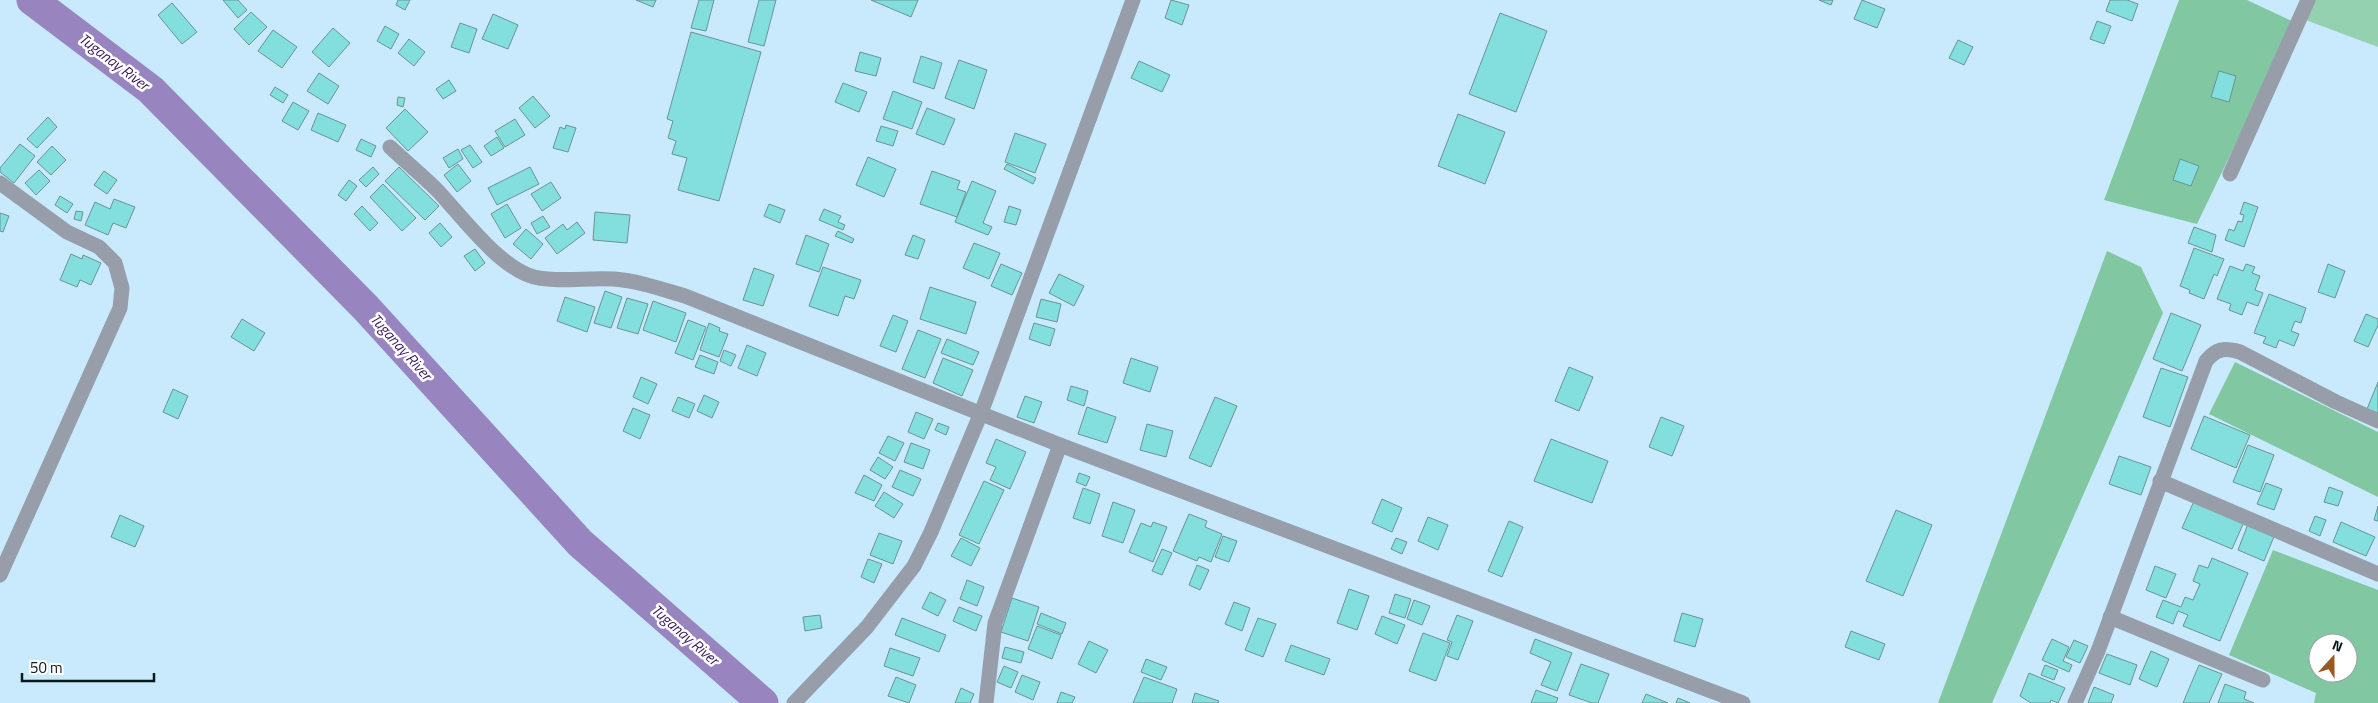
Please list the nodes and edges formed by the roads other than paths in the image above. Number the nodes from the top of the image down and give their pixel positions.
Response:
1 (1133, 0) edge
2 (2308, 0) edge
3 (390, 147) dead end
4 (2230, 174) dead end
5 (0, 183) edge
6 (981, 413) junction
7 (2378, 421) edge
8 (1060, 445) junction
9 (2160, 481) junction
10 (2378, 574) edge
11 (0, 575) edge
12 (2110, 617) junction
13 (2263, 680) dead end
14 (1725, 700) edge
15 (794, 703) edge
16 (986, 703) edge
17 (1742, 703) edge
18 (2075, 703) edge

1 - 6 street
2 - 4 street
3 - 6 street
5 - 11 street
6 - 8 street
6 - 15 street
7 - 9 street
8 - 14 street
8 - 16 street
9 - 10 street
9 - 12 street
12 - 13 street
12 - 18 street
14 - 17 street

